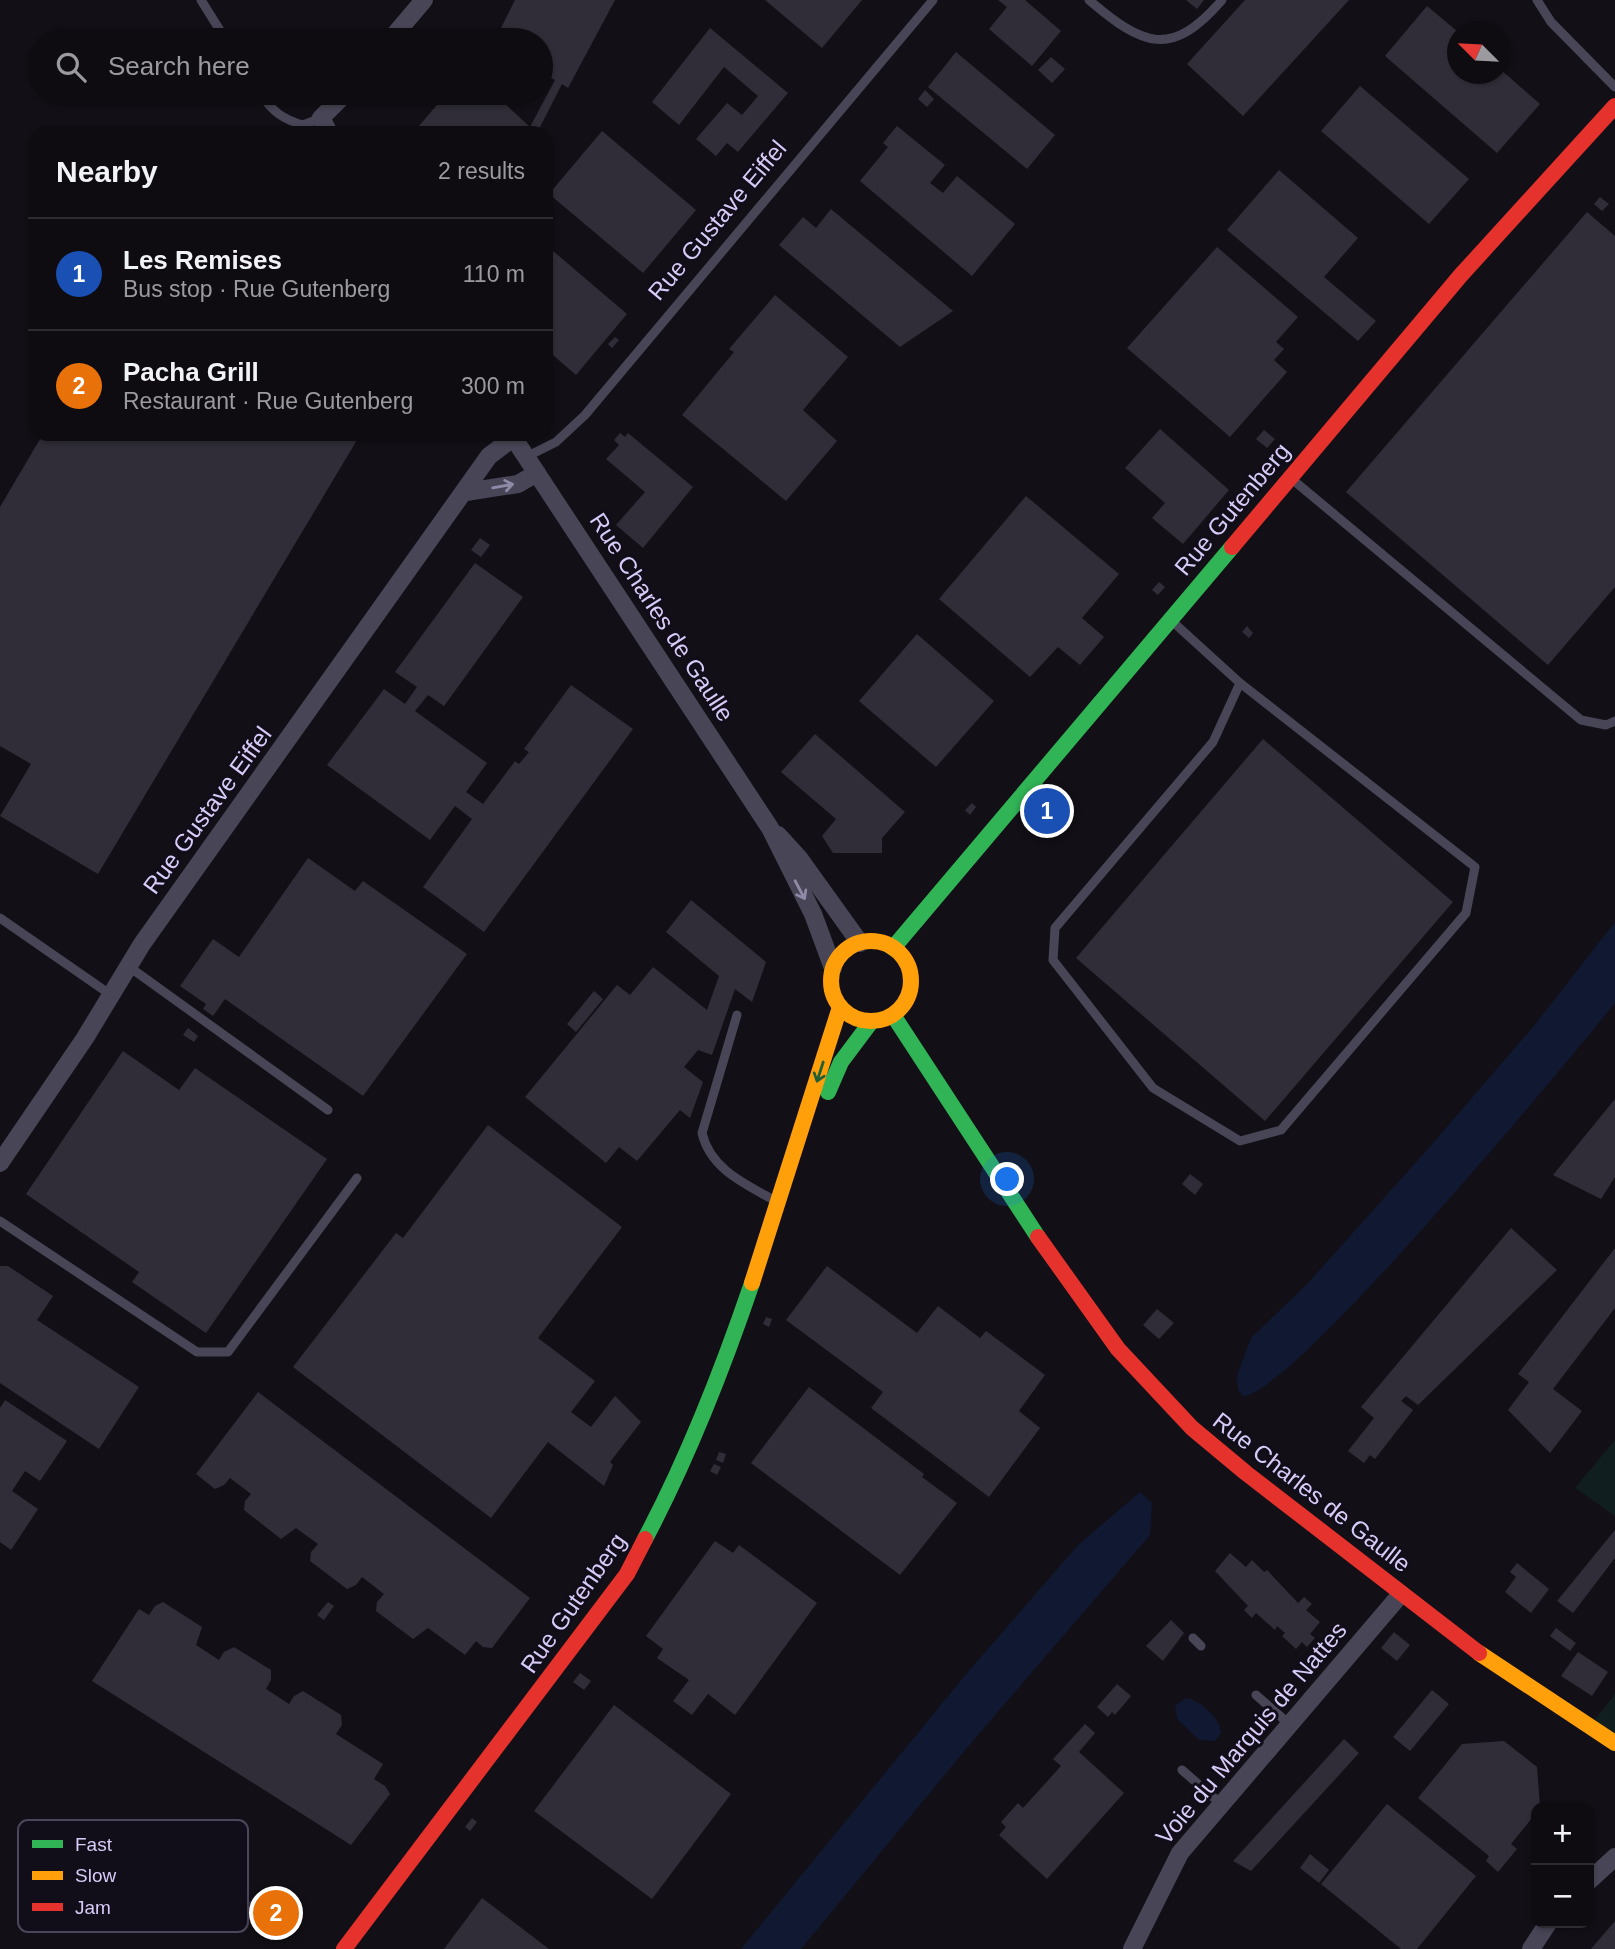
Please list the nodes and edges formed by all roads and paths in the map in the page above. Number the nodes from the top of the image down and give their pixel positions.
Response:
1 (201, 0) edge
2 (424, 0) edge
3 (933, 0) edge
4 (1089, 0) edge
5 (1222, 0) edge
6 (1537, 0) edge
7 (218, 28) edge
8 (400, 28) edge
9 (1615, 87) edge
10 (268, 105) edge
11 (338, 105) edge
12 (1615, 106) edge
13 (325, 125) edge
14 (506, 441) edge
15 (515, 441) edge
16 (526, 457) junction
17 (537, 473) junction
18 (1289, 477) junction
19 (466, 492) junction
20 (1169, 619) junction
21 (1240, 683) junction
22 (1615, 721) edge
23 (770, 828) junction
24 (0, 918) edge
25 (860, 943) junction
26 (893, 948) junction
27 (128, 966) junction
28 (833, 968) junction
29 (111, 995) junction
30 (840, 1007) junction
31 (737, 1015) dead end
32 (893, 1015) junction
33 (871, 1021) junction
34 (328, 1110) dead end
35 (0, 1163) edge
36 (357, 1178) dead end
37 (780, 1203) junction
38 (0, 1221) edge
39 (1401, 1594) junction
40 (1193, 1638) dead end
41 (1201, 1646) dead end
42 (1256, 1695) dead end
43 (1289, 1723) junction
44 (1615, 1743) edge
45 (1182, 1770) dead end
46 (1220, 1803) junction
47 (1615, 1857) edge
48 (1594, 1876) edge
49 (1545, 1928) edge
50 (344, 1949) edge
51 (1132, 1949) edge
52 (1531, 1949) edge

1 - 7 lane
2 - 8 street
3 - 16 lane, Rue Gustave Eiffel
4 - 5 lane
6 - 9 lane
10 - 13 lane
11 - 13 street
12 - 18 street, Rue Gutenberg
14 - 19 street, Rue Gustave Eiffel
15 - 16 street, Rue Charles de Gaulle
16 - 17 street, Rue Charles de Gaulle
19 -> 17 street
17 - 23 street, Rue Charles de Gaulle
18 - 20 street, Rue Gutenberg
18 - 22 lane
19 - 27 street, Rue Gustave Eiffel
20 - 21 lane
20 - 26 street, Rue Gutenberg
21 - 21 lane
23 - 25 street, Rue Charles de Gaulle
23 -> 28 street, Rue Charles de Gaulle
24 - 29 lane
25 - 26 street
25 - 28 street
26 - 32 street
27 - 29 street, Rue Gustave Eiffel
27 - 34 lane
28 - 30 street
29 - 35 street, Rue Gustave Eiffel
30 - 33 street
30 -> 37 street, Rue Gutenberg
31 - 37 lane
32 - 33 street
32 - 39 street, Rue Charles de Gaulle
33 - 37 street, Rue Gutenberg
36 - 38 lane
37 - 50 street, Rue Gutenberg
39 - 43 street, Voie du Marquis de Nattes
39 - 44 street, Rue Charles de Gaulle
40 - 41 lane
42 - 43 lane
43 - 46 street, Voie du Marquis de Nattes
45 - 46 lane
46 - 51 street, Voie du Marquis de Nattes
47 - 48 street
49 - 52 street

